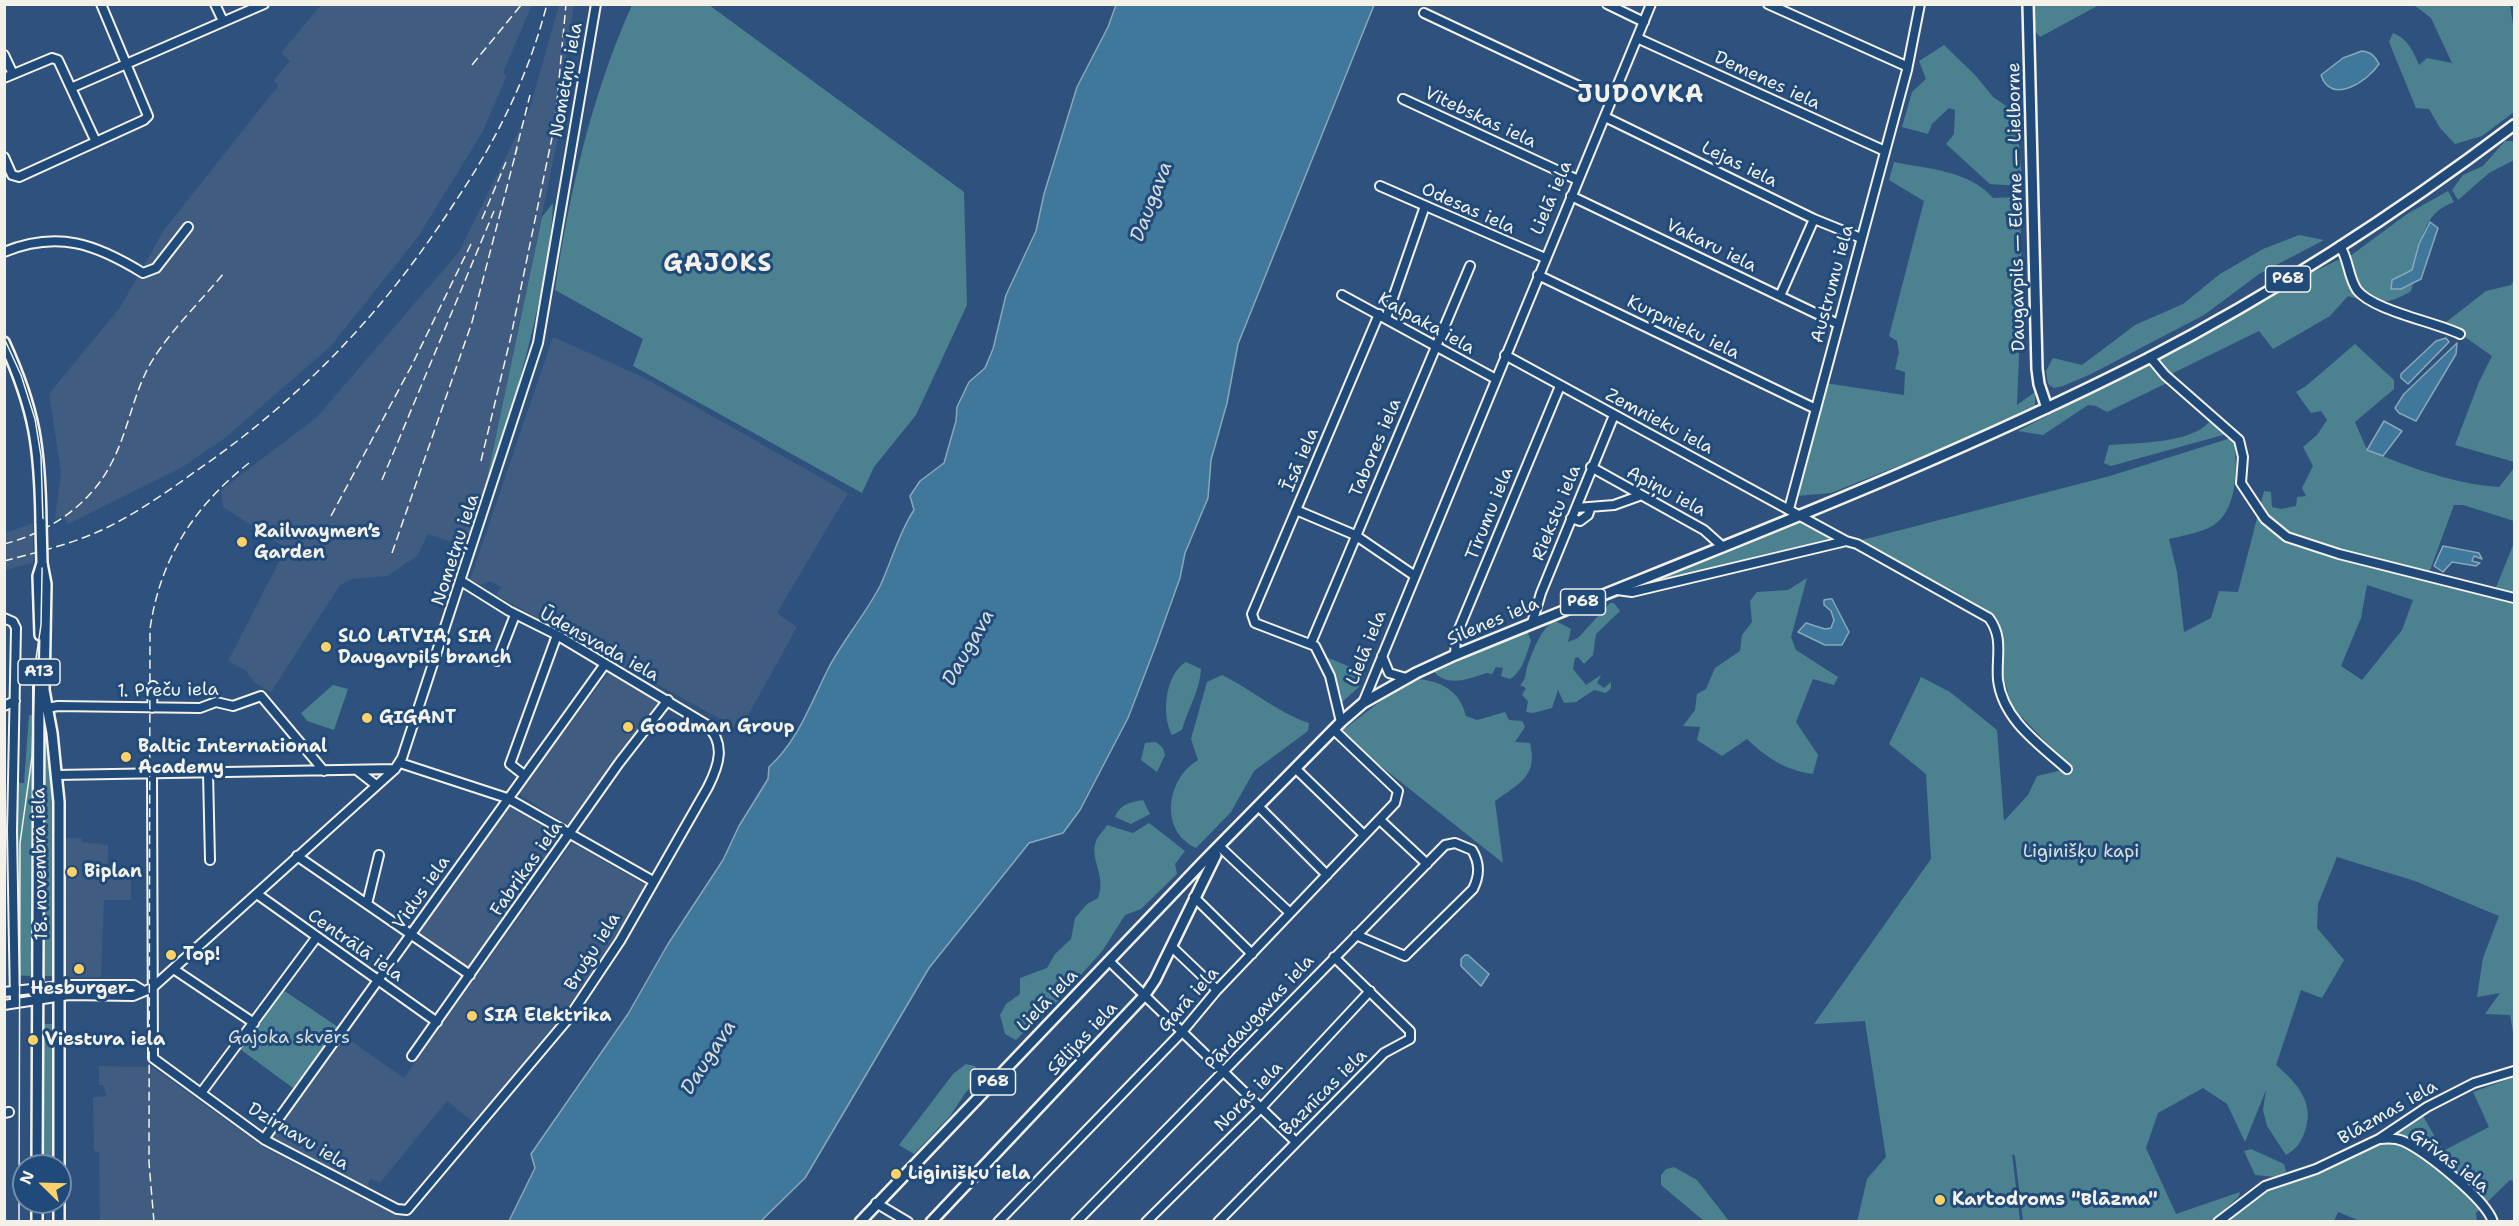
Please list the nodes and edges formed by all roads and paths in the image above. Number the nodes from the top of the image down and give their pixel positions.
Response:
1 (101, 4) edge
2 (215, 4) edge
3 (264, 4) edge
4 (596, 4) edge
5 (1606, 4) edge
6 (1651, 4) edge
7 (1768, 4) edge
8 (1920, 4) edge
9 (2028, 4) edge
10 (1424, 13) dead end
11 (223, 21) junction
12 (1644, 22) junction
13 (1637, 38) junction
14 (4, 55) edge
15 (127, 63) junction
16 (1906, 66) junction
17 (13, 74) junction
18 (4, 78) edge
19 (71, 88) junction
20 (1403, 99) dead end
21 (1611, 101) junction
22 (1605, 117) junction
23 (2514, 125) edge
24 (96, 142) junction
25 (1885, 151) junction
26 (4, 158) edge
27 (1578, 180) junction
28 (1380, 186) dead end
29 (1571, 196) junction
30 (1425, 206) junction
31 (1814, 219) junction
32 (188, 227) dead end
33 (1861, 238) junction
34 (2340, 246) junction
35 (4, 252) edge
36 (1545, 258) junction
37 (1470, 266) dead end
38 (1538, 274) junction
39 (1342, 295) dead end
40 (1780, 296) junction
41 (1382, 316) junction
42 (1838, 324) junction
43 (2460, 334) dead end
44 (4, 342) edge
45 (1436, 346) junction
46 (1505, 355) junction
47 (2150, 357) junction
48 (1496, 379) junction
49 (1560, 386) junction
50 (2047, 408) junction
51 (1816, 409) junction
52 (1614, 415) junction
53 (1591, 467) junction
54 (1639, 496) junction
55 (1576, 508) junction
56 (1590, 509) junction
57 (1789, 509) junction
58 (1296, 510) junction
59 (1803, 513) junction
60 (1571, 518) junction
61 (1355, 535) junction
62 (1846, 541) junction
63 (1723, 547) junction
64 (42, 563) junction
65 (1414, 576) junction
66 (461, 581) junction
67 (1614, 590) junction
68 (2514, 598) edge
69 (515, 615) junction
70 (4, 618) edge
71 (1532, 623) junction
72 (557, 636) junction
73 (1311, 643) junction
74 (1455, 655) junction
75 (1382, 656) junction
76 (497, 660) dead end
77 (605, 664) junction
78 (1406, 678) junction
79 (153, 686) dead end
80 (668, 700) junction
81 (15, 701) junction
82 (1363, 703) junction
83 (4, 706) edge
84 (47, 708) junction
85 (152, 708) junction
86 (15, 712) junction
87 (4, 718) edge
88 (1341, 722) junction
89 (1334, 730) junction
90 (718, 740) joint
91 (398, 766) junction
92 (1296, 769) junction
93 (2067, 769) dead end
94 (324, 771) junction
95 (358, 771) junction
96 (208, 773) junction
97 (152, 774) junction
98 (56, 775) junction
99 (524, 775) junction
100 (376, 785) junction
101 (507, 798) junction
102 (1258, 807) junction
103 (1380, 820) junction
104 (570, 834) junction
105 (1364, 835) junction
106 (8, 839) edge
107 (1219, 848) junction
108 (379, 855) dead end
109 (297, 856) junction
110 (210, 860) dead end
111 (1427, 864) junction
112 (1327, 875) junction
113 (653, 881) junction
114 (257, 894) junction
115 (1194, 897) junction
116 (366, 904) junction
117 (1290, 914) junction
118 (411, 935) junction
119 (1356, 935) junction
120 (316, 938) junction
121 (1172, 947) junction
122 (1252, 954) junction
123 (1334, 957) junction
124 (1109, 961) junction
125 (175, 970) junction
126 (470, 975) junction
127 (379, 980) junction
128 (37, 988) junction
129 (152, 988) junction
130 (1217, 990) junction
131 (9, 991) edge
132 (59, 991) junction
133 (1370, 992) junction
134 (1144, 996) junction
135 (37, 999) junction
136 (15, 1003) junction
137 (4, 1005) edge
138 (437, 1022) junction
139 (254, 1023) junction
140 (1182, 1032) junction
141 (412, 1056) dead end
142 (2514, 1071) edge
143 (1226, 1072) junction
144 (201, 1093) junction
145 (1261, 1108) junction
146 (264, 1139) junction
147 (2379, 1139) junction
148 (1296, 1142) junction
149 (37, 1154) edge
150 (59, 1154) edge
151 (876, 1203) junction
152 (404, 1211) joint
153 (860, 1221) edge
154 (908, 1221) edge
155 (931, 1221) edge
156 (998, 1221) edge
157 (1076, 1221) edge
158 (1146, 1221) edge
159 (1218, 1221) edge
160 (2218, 1221) edge
161 (2493, 1221) edge

1 - 15 street
2 - 11 street
3 - 11 street
4 - 66 street, Nometņu iela
5 - 12 street
6 - 12 street, Lielā iela
7 - 16 street
8 - 16 street, Austrumu iela
9 - 50 main road, Daugavpils — Elerne — Lielborne
10 - 21 street
11 - 15 street
12 - 13 street, Lielā iela
13 - 21 street, Lielā iela
13 - 25 street, Demenes iela
14 - 17 street
15 - 19 street
15 - 24 street
16 - 25 street, Austrumu iela
17 - 18 street
17 - 19 street
19 - 24 street
20 - 27 street, Vitebskas iela
21 - 22 street, Lielā iela
22 - 27 street, Lielā iela
22 - 31 street, Lejas iela
23 - 34 main road, P68
24 - 26 street
25 - 33 street, Austrumu iela
27 - 29 street, Lielā iela
28 - 30 street, Odesas iela
29 - 36 street, Lielā iela
29 - 40 street, Vakaru iela
30 - 36 street, Odesas iela
30 - 41 street, Īsā iela
31 - 33 street, Lejas iela
31 - 40 street
32 - 35 street
33 - 42 street, Austrumu iela
34 - 43 street
34 - 47 main road, P68
36 - 38 street, Lielā iela
37 - 45 street, Tabores iela
38 - 46 street, Lielā iela
38 - 51 street, Kurpnieku iela
39 - 41 street, Kalpaka iela
40 - 42 street, Vakaru iela
41 - 45 street, Kalpaka iela
41 - 58 street, Īsā iela
42 - 51 street, Austrumu iela
44 - 64 main road, 18. novembra iela / A13, bridge
45 - 48 street, Kalpaka iela
45 - 61 street, Tabores iela
46 - 48 street, Lielā iela
46 - 49 street, Zemnieku iela
47 - 50 main road, P68
47 - 68 street
48 - 65 street, Lielā iela
49 - 52 street, Zemnieku iela
49 - 74 street, Tīrumu iela
50 - 59 main road, P68
51 - 57 street, Austrumu iela
52 - 53 street, Riekstu iela
52 - 57 street, Zemnieku iela
53 - 54 street, Apiņu iela
53 - 55 street, Riekstu iela
54 - 56 street
54 - 63 street, Apiņu iela
55 - 56 street
55 - 60 street, Riekstu iela
56 - 60 street
57 - 59 street, Zemnieku iela
58 - 61 street
58 - 73 street, Īsā iela
59 - 62 street, Zemnieku iela
59 - 63 main road, Silenes iela / P68
60 - 71 street, Riekstu iela
61 - 65 street
61 - 73 street, Tabores iela
62 - 67 street
62 - 93 street, Zemnieku iela
63 - 67 main road, Silenes iela / P68
64 - 84 main road, 18. novembra iela / A13
64 - 128 main road, 18. novembra iela / A13
65 - 75 street, Lielā iela
66 - 69 street, Ūdensvada iela
66 - 91 street, Nometņu iela
67 - 71 main road, Silenes iela / P68
69 - 72 street, Ūdensvada iela
69 - 76 street
70 - 81 street, 18. novembra iela
71 - 74 main road, Silenes iela / P68
72 - 77 street, Ūdensvada iela
72 - 99 street
73 - 88 street
74 - 78 main road, Silenes iela / P68
75 - 78 street
75 - 82 street, Lielā iela
77 - 80 street, Ūdensvada iela
77 - 99 street, Vidus iela
78 - 82 main road, Silenes iela / P68
79 - 85 street
80 - 90 street, Ūdensvada iela
80 - 104 street, Fabrikas iela
81 - 83 street
81 - 86 street, 18. novembra iela
82 - 88 main road, Lielā iela / P68
84 - 85 street, 1. Preču iela
84 - 98 main road, 18. novembra iela / A13
85 - 94 street, 1. Preču iela
86 - 87 street
86 - 106 street, 18. novembra iela
88 - 89 main road, Lielā iela / P68
89 - 92 main road, Lielā iela / P68
89 - 103 street, Garā iela
90 - 113 street, Bruģu iela
91 - 95 street
91 - 100 street
91 - 101 street
92 - 102 main road, Lielā iela / P68
92 - 105 street
94 - 95 street
94 - 96 street
95 - 100 street
96 - 97 street
96 - 110 street
97 - 98 street
97 - 129 street
98 - 132 main road, 18. novembra iela / A13
99 - 101 street, Vidus iela
100 - 109 street
101 - 104 street
101 - 118 street, Vidus iela
102 - 107 main road, Lielā iela / P68
102 - 112 street
103 - 105 street, Garā iela
103 - 111 street
104 - 113 street
104 - 126 street, Fabrikas iela
105 - 112 street, Garā iela
106 - 131 street, 18. novembra iela
107 - 115 main road, Sēlijas iela / P68
107 - 117 street
107 - 124 main road, Lielā iela / P68
108 - 116 street
109 - 114 street
109 - 116 street
111 - 119 street, Pārdaugavas iela
111 - 119 street, Pārdaugavas iela
112 - 117 street, Garā iela
113 - 152 street, Bruģu iela
114 - 120 street, Centrālā iela
114 - 125 street
115 - 121 main road, Sēlijas iela / P68
115 - 122 street
116 - 118 street
117 - 122 street, Garā iela
118 - 126 street
118 - 127 street, Vidus iela
119 - 123 street, Pārdaugavas iela
120 - 127 street, Centrālā iela
120 - 139 street
121 - 130 street
121 - 134 main road, Sēlijas iela / P68
122 - 130 street, Garā iela
123 - 133 street
123 - 143 street, Pārdaugavas iela
124 - 134 street
124 - 151 main road, Lielā iela / P68
125 - 129 street
125 - 139 street
126 - 138 street, Fabrikas iela
127 - 138 street, Centrālā iela
127 - 146 street, Vidus iela
128 - 131 street
128 - 132 street
128 - 135 main road, 18. novembra iela / A13
129 - 132 street
129 - 144 street, Dzirnavu iela
130 - 140 street, Garā iela
131 - 136 street, 18. novembra iela
132 - 135 street
132 - 150 main road, 18. novembra iela / A13
133 - 145 street, Noras iela
133 - 148 street, Baznīcas iela
134 - 140 street
134 - 155 main road, Sēlijas iela / P68
135 - 136 street
135 - 149 main road, 18. novembra iela / A13
136 - 137 street
138 - 141 street, Fabrikas iela
139 - 144 street
140 - 143 street
140 - 156 street, Garā iela
142 - 147 street, Blāzmas iela
143 - 145 street
143 - 157 street, Pārdaugavas iela
144 - 146 street, Dzirnavu iela
145 - 148 street
145 - 158 street, Noras iela
146 - 152 street, Dzirnavu iela
147 - 160 street, Blāzmas iela
147 - 161 street, Grīvas iela
148 - 159 street, Baznīcas iela
151 - 153 main road, Lielā iela / P68
151 - 154 street

